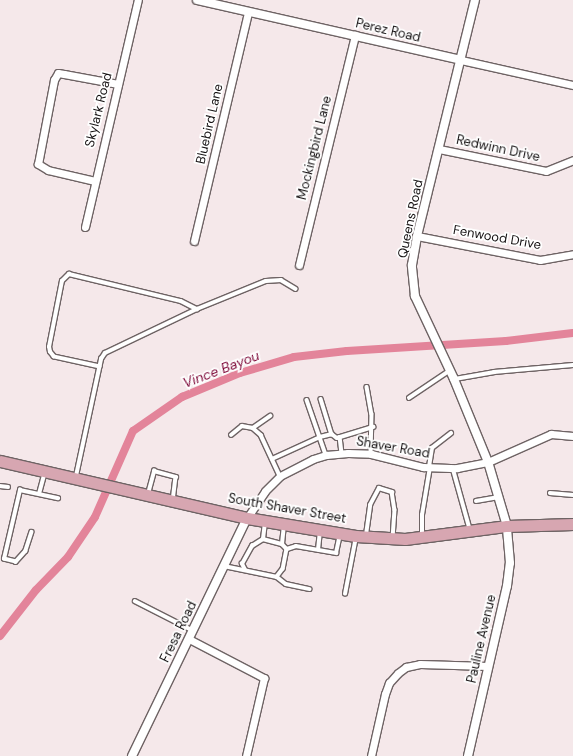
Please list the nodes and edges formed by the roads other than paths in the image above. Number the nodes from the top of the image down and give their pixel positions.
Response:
1 (138, 0) edge
2 (197, 0) edge
3 (475, 0) edge
4 (248, 12) junction
5 (355, 36) junction
6 (461, 60) junction
7 (118, 84) junction
8 (573, 85) edge
9 (439, 149) junction
10 (573, 160) edge
11 (95, 181) junction
12 (85, 227) dead end
13 (417, 236) junction
14 (194, 241) dead end
15 (573, 254) edge
16 (299, 265) dead end
17 (296, 289) dead end
18 (197, 309) junction
19 (573, 365) edge
20 (100, 367) junction
21 (449, 371) junction
22 (454, 379) junction
23 (367, 387) dead end
24 (409, 398) dead end
25 (322, 399) dead end
26 (307, 400) dead end
27 (270, 416) dead end
28 (253, 428) junction
29 (373, 428) junction
30 (332, 434) junction
31 (451, 434) dead end
32 (231, 435) dead end
33 (573, 436) edge
34 (320, 437) junction
35 (340, 437) junction
36 (342, 453) junction
37 (371, 454) junction
38 (326, 455) junction
39 (272, 459) junction
40 (0, 461) edge
41 (488, 462) junction
42 (429, 467) junction
43 (453, 468) junction
44 (45, 472) junction
45 (280, 476) junction
46 (75, 479) junction
47 (0, 486) edge
48 (8, 487) dead end
49 (550, 493) dead end
50 (40, 494) junction
51 (573, 495) edge
52 (148, 496) junction
53 (500, 496) junction
54 (58, 498) dead end
55 (172, 501) junction
56 (476, 501) dead end
57 (247, 518) junction
58 (265, 522) junction
59 (573, 524) edge
60 (284, 525) junction
61 (507, 526) junction
62 (320, 530) junction
63 (471, 531) junction
64 (32, 532) dead end
65 (340, 533) junction
66 (361, 536) junction
67 (422, 537) junction
68 (393, 538) junction
69 (263, 539) junction
70 (282, 544) junction
71 (287, 549) junction
72 (318, 550) junction
73 (224, 566) junction
74 (245, 570) junction
75 (277, 577) junction
76 (309, 589) dead end
77 (345, 594) dead end
78 (135, 602) dead end
79 (193, 630) junction
80 (189, 639) junction
81 (488, 666) junction
82 (132, 756) edge
83 (246, 756) edge
84 (371, 756) edge
85 (468, 756) edge

1 - 7 street, Skylark Road
2 - 4 street, Perez Road
3 - 6 street, Queens Road
4 - 5 street, Perez Road
4 - 14 street, Bluebird Lane
5 - 6 street, Perez Road
5 - 16 street, Mockingbird Lane
6 - 8 street, Perez Road
6 - 9 street, Queens Road
7 - 11 street, Skylark Road
7 - 11 street
9 - 10 street, Redwinn Drive
9 - 13 street, Queens Road
11 - 12 street, Skylark Road
13 - 15 street, Fenwood Drive
13 - 21 street, Queens Road
17 - 18 lane
18 - 20 lane
18 - 20 lane
19 - 22 lane
20 - 46 lane
21 - 22 street, Queens Road
21 - 24 lane
22 - 41 street, Queens Road
23 - 29 lane
25 - 30 lane
26 - 34 lane
27 - 28 lane
28 - 32 lane
28 - 39 lane
29 - 35 lane
29 - 37 lane
30 - 34 lane
30 - 35 lane
31 - 42 lane
33 - 41 street
34 - 38 lane
34 - 39 lane
35 - 36 lane
36 - 37 street, Shaver Road
36 - 38 street, Shaver Road
37 - 42 street, Shaver Road
38 - 45 street, Shaver Road
39 - 45 lane
40 - 44 main road, South Shaver Street
41 - 43 street, Shaver Road
41 - 53 street, Queens Road
42 - 43 street, Shaver Road
42 - 67 lane
43 - 63 lane
44 - 46 main road, South Shaver Street
44 - 50 lane
45 - 57 street, Shaver Road
46 - 52 main road, South Shaver Street
47 - 48 lane
49 - 51 lane
50 - 54 lane
50 - 64 lane
52 - 55 main road, South Shaver Street
52 - 55 lane
53 - 56 lane
53 - 61 street, Queens Road
55 - 57 main road, South Shaver Street
57 - 58 main road, South Shaver Street
57 - 73 street, Fresa Road
58 - 60 main road, South Shaver Street
58 - 69 lane
59 - 61 main road, South Shaver Street
60 - 62 main road, South Shaver Street
60 - 70 lane
61 - 63 main road, South Shaver Street
61 - 81 street, Pauline Avenue
62 - 65 main road, South Shaver Street
62 - 72 lane
63 - 67 main road, South Shaver Street
65 - 66 main road, South Shaver Street
65 - 72 lane
66 - 68 main road, South Shaver Street
66 - 68 lane
66 - 77 lane
67 - 68 main road, South Shaver Street
69 - 70 lane
69 - 74 lane
70 - 71 lane
71 - 72 lane
71 - 75 lane
73 - 74 lane
73 - 79 street, Fresa Road
74 - 75 lane
75 - 76 lane
78 - 79 lane
79 - 80 street, Fresa Road
80 - 82 street, Fresa Road
80 - 83 street
81 - 84 street
81 - 85 street, Pauline Avenue

